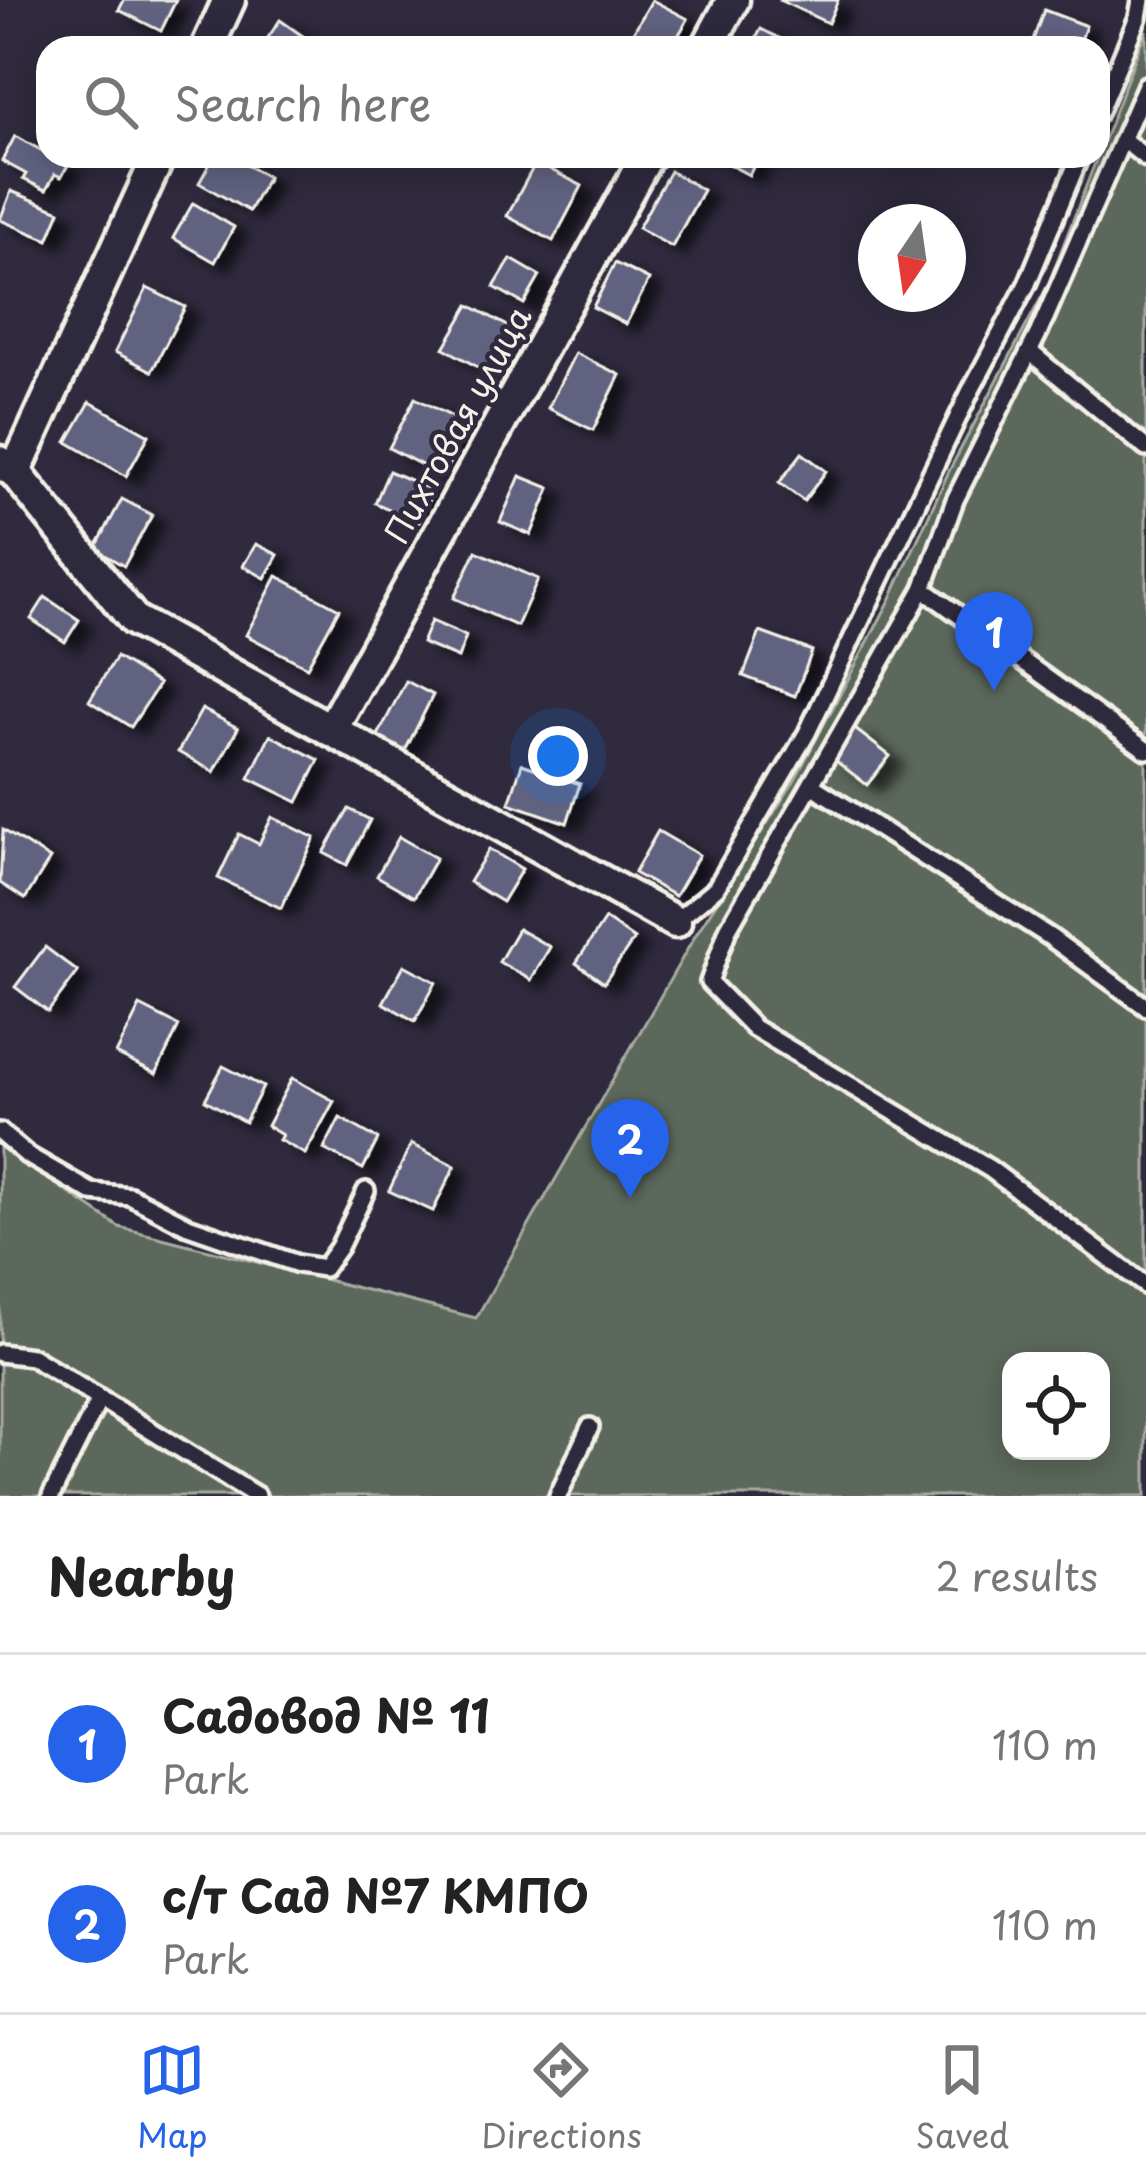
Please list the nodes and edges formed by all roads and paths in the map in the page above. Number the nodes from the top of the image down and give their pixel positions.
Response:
1 (229, 0) edge
2 (733, 0) edge
3 (1141, 0) edge
4 (212, 36) edge
5 (713, 36) edge
6 (1110, 84) edge
7 (1146, 86) edge
8 (1125, 141) junction
9 (1146, 158) edge
10 (152, 168) edge
11 (640, 168) edge
12 (1075, 168) edge
13 (1030, 352) junction
14 (1146, 448) edge
15 (8, 467) edge
16 (923, 589) junction
17 (332, 730) junction
18 (1146, 750) edge
19 (811, 784) junction
20 (675, 922) joint
21 (1146, 1007) edge
22 (0, 1132) edge
23 (366, 1191) dead end
24 (1146, 1286) edge
25 (0, 1353) edge
26 (99, 1400) junction
27 (590, 1426) dead end
28 (51, 1496) edge
29 (257, 1496) edge
30 (558, 1496) edge

1 - 4 street
2 - 5 street
3 - 6 lane
7 - 8 lane
8 - 9 lane
8 - 13 lane
10 - 15 street
11 - 17 street, Пихтовая улица
12 - 20 lane
13 - 14 lane
13 - 16 lane
15 - 17 street
16 - 18 lane
16 - 19 lane
17 - 20 street
19 - 21 lane
19 - 24 lane
22 - 23 lane
25 - 26 lane
26 - 28 lane
26 - 29 lane
27 - 30 lane

